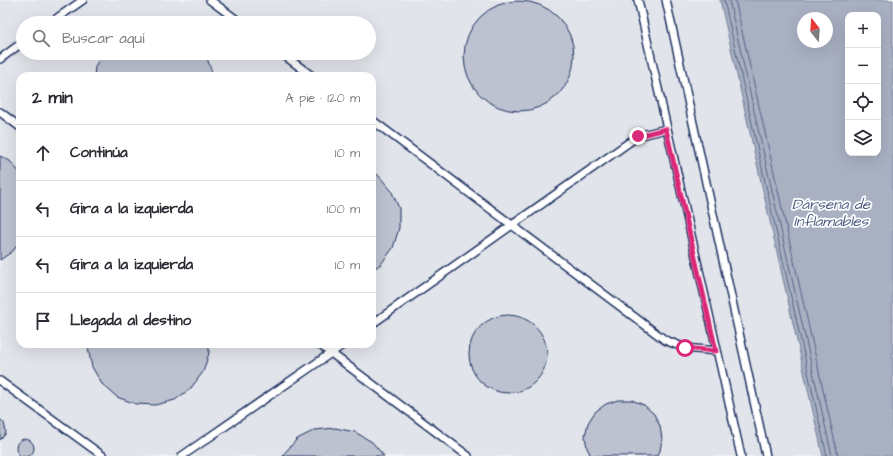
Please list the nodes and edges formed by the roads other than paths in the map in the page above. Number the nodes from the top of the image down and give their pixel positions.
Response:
1 (83, 0) edge
2 (210, 0) edge
3 (638, 0) edge
4 (666, 0) edge
5 (60, 16) edge
6 (232, 16) edge
7 (16, 47) edge
8 (0, 58) edge
9 (290, 60) edge
10 (307, 72) edge
11 (0, 112) edge
12 (376, 123) edge
13 (16, 124) edge
14 (666, 129) junction
15 (513, 225) junction
16 (376, 321) edge
17 (324, 348) edge
18 (338, 348) edge
19 (716, 351) junction
20 (331, 353) junction
21 (0, 381) edge
22 (103, 456) edge
23 (182, 456) edge
24 (468, 456) edge
25 (741, 456) edge
26 (766, 456) edge

1 - 5 lane
2 - 6 lane
3 - 14 lane
4 - 26 lane
7 - 8 lane
9 - 10 lane
11 - 13 lane
12 - 15 lane
14 - 15 lane
14 - 19 lane
15 - 16 lane
15 - 19 lane
17 - 20 lane
18 - 20 lane
19 - 25 lane
20 - 23 lane
20 - 24 lane
21 - 22 lane

